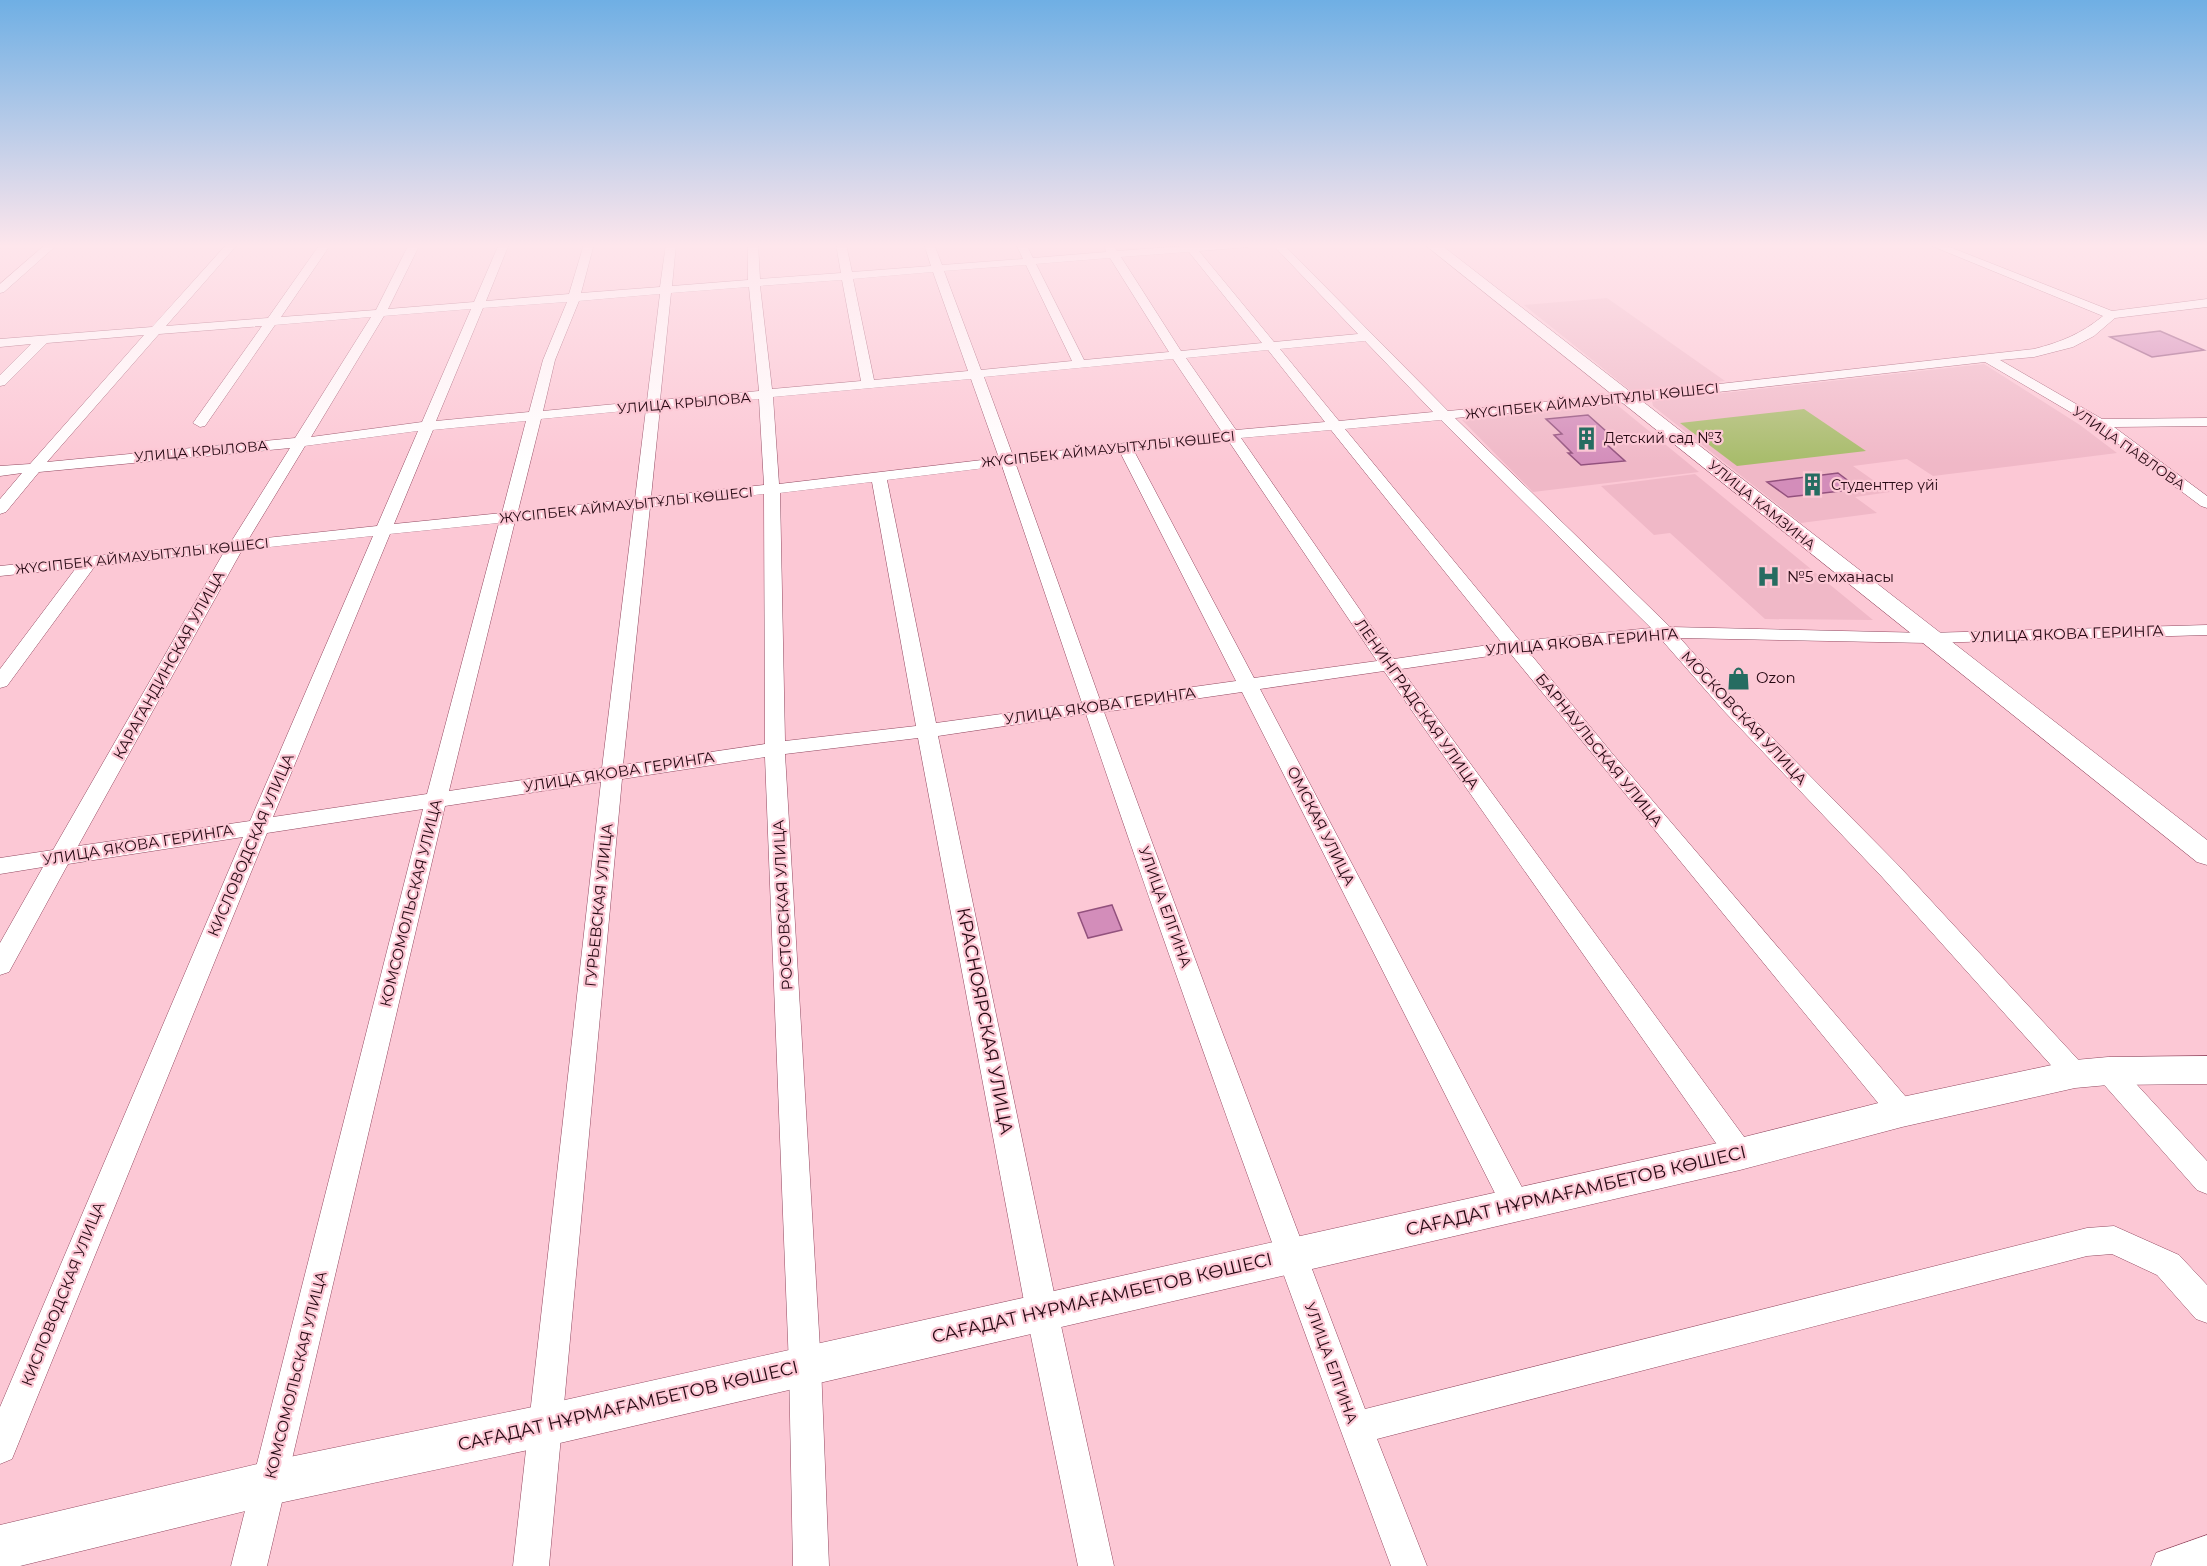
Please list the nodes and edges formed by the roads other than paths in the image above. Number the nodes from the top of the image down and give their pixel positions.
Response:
1 (170, 317) edge
2 (275, 317) edge
3 (331, 317) edge
4 (378, 317) edge
5 (473, 317) edge
6 (566, 317) edge
7 (661, 317) edge
8 (758, 317) edge
9 (854, 317) edge
10 (956, 317) edge
11 (1056, 317) edge
12 (1153, 317) edge
13 (1248, 317) edge
14 (1349, 317) edge
15 (1525, 317) edge
16 (2109, 317) edge
17 (272, 322) junction
18 (159, 330) junction
19 (1369, 337) junction
20 (43, 339) junction
21 (0, 343) edge
22 (1272, 346) junction
23 (1177, 355) junction
24 (1987, 358) junction
25 (1079, 363) junction
26 (978, 375) junction
27 (0, 382) edge
28 (868, 385) junction
29 (766, 396) junction
30 (1629, 398) junction
31 (653, 406) junction
32 (534, 416) junction
33 (1446, 417) junction
34 (2207, 422) edge
35 (200, 423) dead end
36 (2099, 423) junction
37 (427, 426) junction
38 (1335, 426) junction
39 (1232, 435) junction
40 (302, 442) junction
41 (1125, 447) junction
42 (1007, 460) junction
43 (37, 467) junction
44 (0, 471) edge
45 (879, 476) junction
46 (772, 489) junction
47 (643, 503) junction
48 (2207, 503) edge
49 (0, 509) edge
50 (508, 517) junction
51 (383, 531) junction
52 (236, 546) junction
53 (89, 562) junction
54 (0, 571) edge
55 (2207, 630) edge
56 (1665, 632) junction
57 (1928, 638) junction
58 (1515, 646) junction
59 (1388, 664) junction
60 (0, 682) edge
61 (1248, 685) junction
62 (1092, 708) junction
63 (927, 731) junction
64 (775, 749) junction
65 (612, 773) junction
66 (436, 800) junction
67 (258, 827) junction
68 (2207, 855) edge
69 (62, 857) junction
70 (0, 866) edge
71 (0, 965) edge
72 (2207, 1070) edge
73 (2091, 1072) junction
74 (1902, 1112) junction
75 (1740, 1154) junction
76 (2207, 1181) edge
77 (1516, 1205) junction
78 (1291, 1255) junction
79 (2207, 1308) edge
80 (1042, 1312) junction
81 (805, 1366) junction
82 (547, 1425) junction
83 (1355, 1428) junction
84 (0, 1447) edge
85 (270, 1483) junction
86 (0, 1548) edge
87 (2207, 1553) edge
88 (249, 1566) edge
89 (531, 1566) edge
90 (811, 1566) edge
91 (1096, 1566) edge
92 (1408, 1566) edge
93 (2169, 1566) edge

1 - 18 street
2 - 17 street
3 - 17 street
4 - 40 street, КАРАГАНДИНСКАЯ УЛИЦА
5 - 37 street, КИСЛОВОДСКАЯ УЛИЦА
6 - 32 street, КОМСОМОЛЬСКАЯ УЛИЦА
7 - 31 street, ГУРЬЕВСКАЯ УЛИЦА
8 - 29 street, РОСТОВСКАЯ УЛИЦА
9 - 28 street
10 - 26 street, УЛИЦА ЕЛГИНА
11 - 25 street
12 - 23 street, ЛЕНИНГРАДСКАЯ УЛИЦА
13 - 22 street, БАРНАУЛЬСКАЯ УЛИЦА
14 - 19 street, МОСКОВСКАЯ УЛИЦА
15 - 30 main road, УЛИЦА КАМЗИНА
16 - 24 street, ЖҮСІПБЕК АЙМАУЫТҰЛЫ КӨШЕСІ
17 - 18 street
17 - 35 street
18 - 20 street
18 - 43 street
19 - 22 street, УЛИЦА КРЫЛОВА
19 - 33 street, МОСКОВСКАЯ УЛИЦА
20 - 21 street
20 - 27 street
22 - 23 street, УЛИЦА КРЫЛОВА
22 - 38 street, БАРНАУЛЬСКАЯ УЛИЦА
23 - 25 street, УЛИЦА КРЫЛОВА
23 - 39 street, ЛЕНИНГРАДСКАЯ УЛИЦА
24 - 30 street, ЖҮСІПБЕК АЙМАУЫТҰЛЫ КӨШЕСІ
24 - 36 street, УЛИЦА ПАВЛОВА
25 - 26 street, УЛИЦА КРЫЛОВА
26 - 28 street, УЛИЦА КРЫЛОВА
26 - 42 street, УЛИЦА ЕЛГИНА
28 - 29 street, УЛИЦА КРЫЛОВА
29 - 31 street, УЛИЦА КРЫЛОВА
29 - 46 street, РОСТОВСКАЯ УЛИЦА
30 - 33 street, ЖҮСІПБЕК АЙМАУЫТҰЛЫ КӨШЕСІ
30 - 57 main road, УЛИЦА КАМЗИНА
31 - 32 street, УЛИЦА КРЫЛОВА
31 - 47 street, ГУРЬЕВСКАЯ УЛИЦА
32 - 37 street, УЛИЦА КРЫЛОВА
32 - 50 street, КОМСОМОЛЬСКАЯ УЛИЦА
33 - 38 street, ЖҮСІПБЕК АЙМАУЫТҰЛЫ КӨШЕСІ
33 - 56 street, МОСКОВСКАЯ УЛИЦА
34 - 36 street
36 - 48 street, УЛИЦА ПАВЛОВА
37 - 40 street, УЛИЦА КРЫЛОВА
37 - 51 street, КИСЛОВОДСКАЯ УЛИЦА
38 - 39 street, ЖҮСІПБЕК АЙМАУЫТҰЛЫ КӨШЕСІ
38 - 58 street, БАРНАУЛЬСКАЯ УЛИЦА
39 - 41 street, ЖҮСІПБЕК АЙМАУЫТҰЛЫ КӨШЕСІ
39 - 59 street, ЛЕНИНГРАДСКАЯ УЛИЦА
40 - 43 street, УЛИЦА КРЫЛОВА
40 - 52 street, КАРАГАНДИНСКАЯ УЛИЦА
41 - 42 street, ЖҮСІПБЕК АЙМАУЫТҰЛЫ КӨШЕСІ
41 - 61 street, ОМСКАЯ УЛИЦА
42 - 45 street, ЖҮСІПБЕК АЙМАУЫТҰЛЫ КӨШЕСІ
42 - 62 street, УЛИЦА ЕЛГИНА
43 - 44 street, УЛИЦА КРЫЛОВА
43 - 49 street
45 - 46 street, ЖҮСІПБЕК АЙМАУЫТҰЛЫ КӨШЕСІ
45 - 63 street, КРАСНОЯРСКАЯ УЛИЦА
46 - 47 street, ЖҮСІПБЕК АЙМАУЫТҰЛЫ КӨШЕСІ
46 - 64 street, РОСТОВСКАЯ УЛИЦА
47 - 50 street, ЖҮСІПБЕК АЙМАУЫТҰЛЫ КӨШЕСІ
47 - 65 street, ГУРЬЕВСКАЯ УЛИЦА
50 - 51 street, ЖҮСІПБЕК АЙМАУЫТҰЛЫ КӨШЕСІ
50 - 66 street, КОМСОМОЛЬСКАЯ УЛИЦА
51 - 52 street, ЖҮСІПБЕК АЙМАУЫТҰЛЫ КӨШЕСІ
51 - 67 street, КИСЛОВОДСКАЯ УЛИЦА
52 - 53 street, ЖҮСІПБЕК АЙМАУЫТҰЛЫ КӨШЕСІ
52 - 69 street, КАРАГАНДИНСКАЯ УЛИЦА
53 - 54 street, ЖҮСІПБЕК АЙМАУЫТҰЛЫ КӨШЕСІ
53 - 60 street
55 - 57 street, УЛИЦА ЯКОВА ГЕРИНГА
56 - 57 street, УЛИЦА ЯКОВА ГЕРИНГА
56 - 58 street, УЛИЦА ЯКОВА ГЕРИНГА
56 - 73 street, МОСКОВСКАЯ УЛИЦА
57 - 68 main road, УЛИЦА КАМЗИНА
58 - 59 street, УЛИЦА ЯКОВА ГЕРИНГА
58 - 74 street, БАРНАУЛЬСКАЯ УЛИЦА
59 - 61 street, УЛИЦА ЯКОВА ГЕРИНГА
59 - 75 street, ЛЕНИНГРАДСКАЯ УЛИЦА
61 - 62 street, УЛИЦА ЯКОВА ГЕРИНГА
61 - 77 street, ОМСКАЯ УЛИЦА
62 - 63 street, УЛИЦА ЯКОВА ГЕРИНГА
62 - 78 street, УЛИЦА ЕЛГИНА
63 - 64 street, УЛИЦА ЯКОВА ГЕРИНГА
63 - 80 street, КРАСНОЯРСКАЯ УЛИЦА
64 - 65 street, УЛИЦА ЯКОВА ГЕРИНГА
64 - 81 street, РОСТОВСКАЯ УЛИЦА
65 - 66 street, УЛИЦА ЯКОВА ГЕРИНГА
65 - 82 street, ГУРЬЕВСКАЯ УЛИЦА
66 - 67 street, УЛИЦА ЯКОВА ГЕРИНГА
66 - 85 street, КОМСОМОЛЬСКАЯ УЛИЦА
67 - 69 street, УЛИЦА ЯКОВА ГЕРИНГА
67 - 84 street, КИСЛОВОДСКАЯ УЛИЦА
69 - 70 street, УЛИЦА ЯКОВА ГЕРИНГА
69 - 71 street, КАРАГАНДИНСКАЯ УЛИЦА
72 - 73 main road, САҒАДАТ НҰРМАҒАМБЕТОВ КӨШЕСІ
73 - 74 main road, САҒАДАТ НҰРМАҒАМБЕТОВ КӨШЕСІ
73 - 76 street, МОСКОВСКАЯ УЛИЦА
74 - 75 main road, САҒАДАТ НҰРМАҒАМБЕТОВ КӨШЕСІ
75 - 77 main road, САҒАДАТ НҰРМАҒАМБЕТОВ КӨШЕСІ
77 - 78 main road, САҒАДАТ НҰРМАҒАМБЕТОВ КӨШЕСІ
78 - 80 main road, САҒАДАТ НҰРМАҒАМБЕТОВ КӨШЕСІ
78 - 83 street, УЛИЦА ЕЛГИНА
79 - 83 street
80 - 81 main road, САҒАДАТ НҰРМАҒАМБЕТОВ КӨШЕСІ
80 - 91 street, КРАСНОЯРСКАЯ УЛИЦА
81 - 82 main road, САҒАДАТ НҰРМАҒАМБЕТОВ КӨШЕСІ
81 - 90 street, РОСТОВСКАЯ УЛИЦА
82 - 85 main road, САҒАДАТ НҰРМАҒАМБЕТОВ КӨШЕСІ
82 - 89 street, ГУРЬЕВСКАЯ УЛИЦА
83 - 92 street, УЛИЦА ЕЛГИНА
85 - 86 main road, САҒАДАТ НҰРМАҒАМБЕТОВ КӨШЕСІ
85 - 88 street, КОМСОМОЛЬСКАЯ УЛИЦА
87 - 93 street

